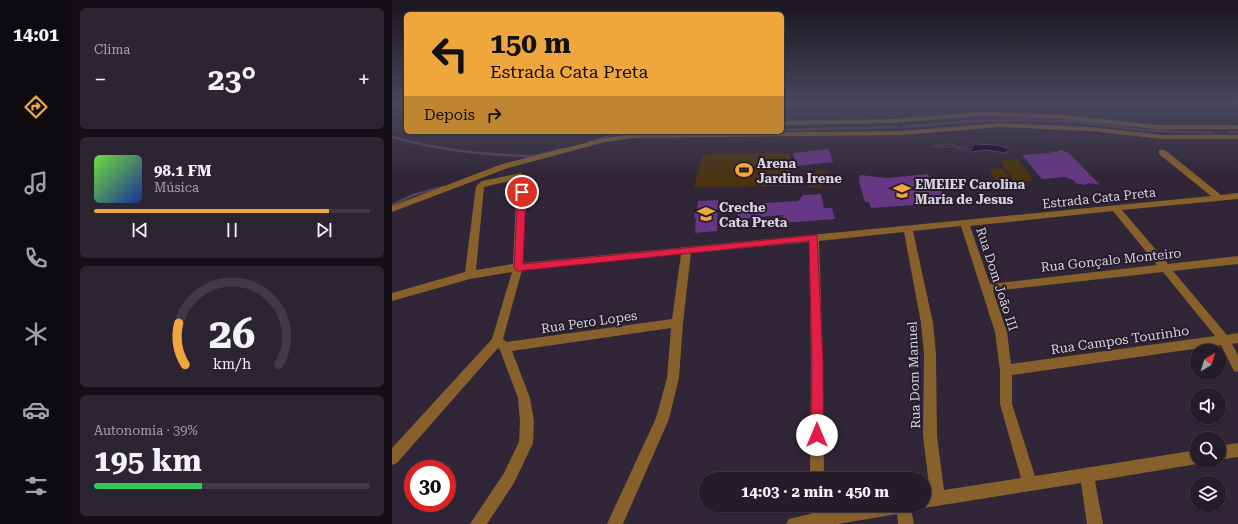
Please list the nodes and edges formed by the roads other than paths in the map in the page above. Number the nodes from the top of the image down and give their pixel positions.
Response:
1 (900, 128) edge
2 (957, 128) edge
3 (1088, 128) edge
4 (1218, 128) edge
5 (901, 133) junction
6 (695, 134) edge
7 (784, 134) edge
8 (1228, 137) junction
9 (1238, 137) edge
10 (1238, 146) edge
11 (1162, 152) dead end
12 (1238, 196) edge
13 (1218, 198) junction
14 (1116, 206) junction
15 (392, 209) edge
16 (964, 224) junction
17 (908, 229) junction
18 (814, 238) junction
19 (687, 250) junction
20 (1238, 260) edge
21 (518, 268) junction
22 (1163, 268) junction
23 (470, 275) junction
24 (987, 288) junction
25 (392, 297) edge
26 (677, 323) junction
27 (1238, 338) edge
28 (1224, 339) junction
29 (501, 344) junction
30 (1238, 368) edge
31 (1006, 370) junction
32 (1238, 450) edge
33 (1226, 452) edge
34 (392, 458) edge
35 (1190, 458) edge
36 (817, 472) edge
37 (1087, 475) junction
38 (1030, 483) junction
39 (938, 498) junction
40 (931, 500) edge
41 (849, 512) edge
42 (905, 512) edge
43 (817, 516) edge
44 (478, 524) edge
45 (615, 524) edge
46 (794, 524) edge
47 (906, 524) edge
48 (1095, 524) edge

1 - 5 street
2 - 5 street
3 - 8 street
4 - 8 street
5 - 7 street
6 - 15 street
8 - 9 street
8 - 10 street
11 - 13 street
12 - 13 street, Estrada Cata Preta
13 - 14 street, Estrada Cata Preta
14 - 16 street, Estrada Cata Preta
14 - 22 street
16 - 17 street, Estrada Cata Preta
16 - 24 street, Rua Dom João III
17 - 18 street, Estrada Cata Preta
17 - 39 street, Rua Dom Manuel
18 - 19 street, Estrada Cata Preta
18 - 36 street
19 - 21 street, Estrada Cata Preta
19 - 26 street
20 - 22 street, Rua Gonçalo Monteiro
21 - 23 street, Estrada Cata Preta
21 - 23 street
21 - 29 street
22 - 24 street, Rua Gonçalo Monteiro
22 - 28 street
23 - 25 street, Estrada Cata Preta
24 - 31 street, Rua Dom João III
26 - 29 street, Rua Pero Lopes
26 - 45 street
27 - 28 street, Rua Campos Tourinho
28 - 30 street
28 - 31 street, Rua Campos Tourinho
29 - 34 street
29 - 44 street
31 - 38 street, Rua Dom João III
32 - 33 street
35 - 37 street
37 - 38 street
37 - 48 street
38 - 39 street
39 - 40 street
41 - 43 street
42 - 47 street
43 - 46 street

